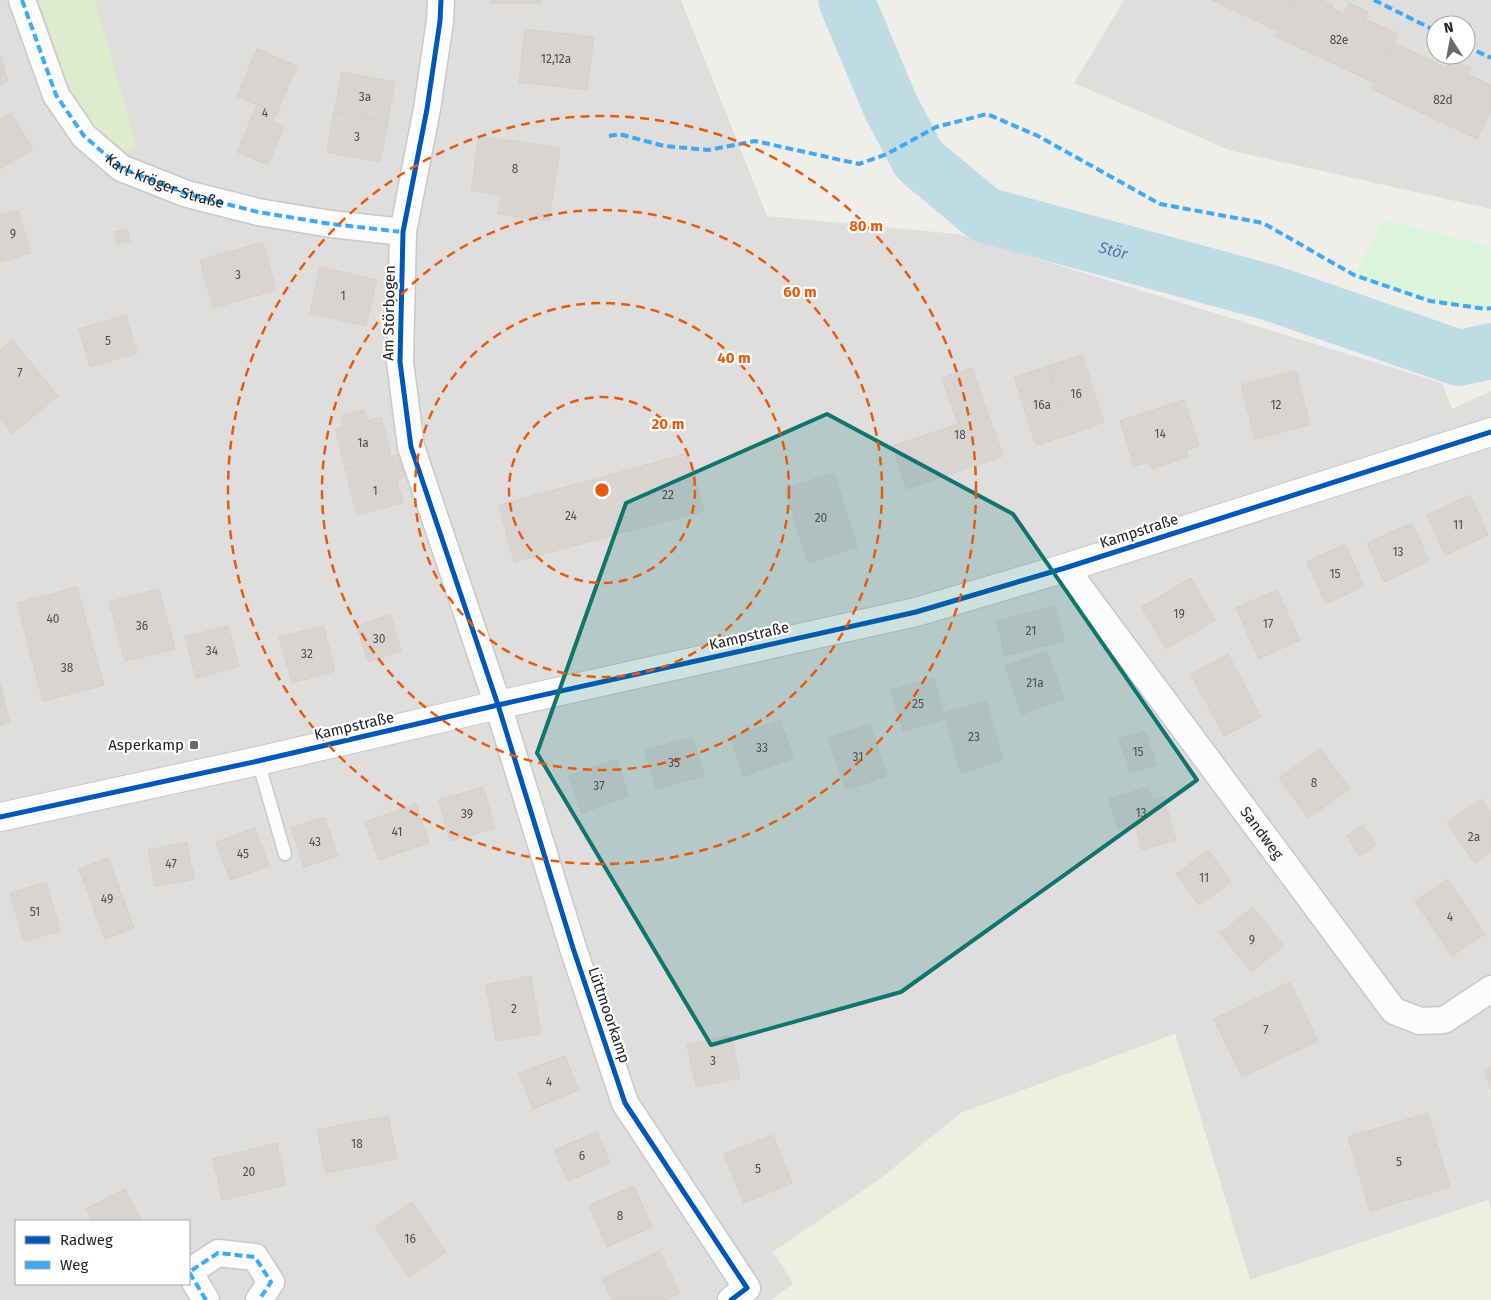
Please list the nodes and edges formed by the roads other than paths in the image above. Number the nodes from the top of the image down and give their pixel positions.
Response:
1 (22, 0) edge
2 (441, 0) edge
3 (403, 232) junction
4 (1491, 432) edge
5 (1065, 568) junction
6 (498, 705) junction
7 (258, 761) junction
8 (0, 817) edge
9 (285, 854) dead end
10 (1491, 989) edge
11 (190, 1271) edge
12 (190, 1274) edge
13 (206, 1300) edge
14 (259, 1300) edge
15 (731, 1300) edge

1 - 3 street, Karl-Kröger-Straße
2 - 3 street, Am Störbogen
3 - 6 street, Am Störbogen
4 - 5 street, Kampstraße
5 - 6 street, Kampstraße
5 - 10 street, Sandweg
6 - 7 street, Kampstraße
6 - 15 street, Lüttmoorkamp
7 - 8 street, Kampstraße
7 - 9 lane
11 - 14 street
12 - 13 street

